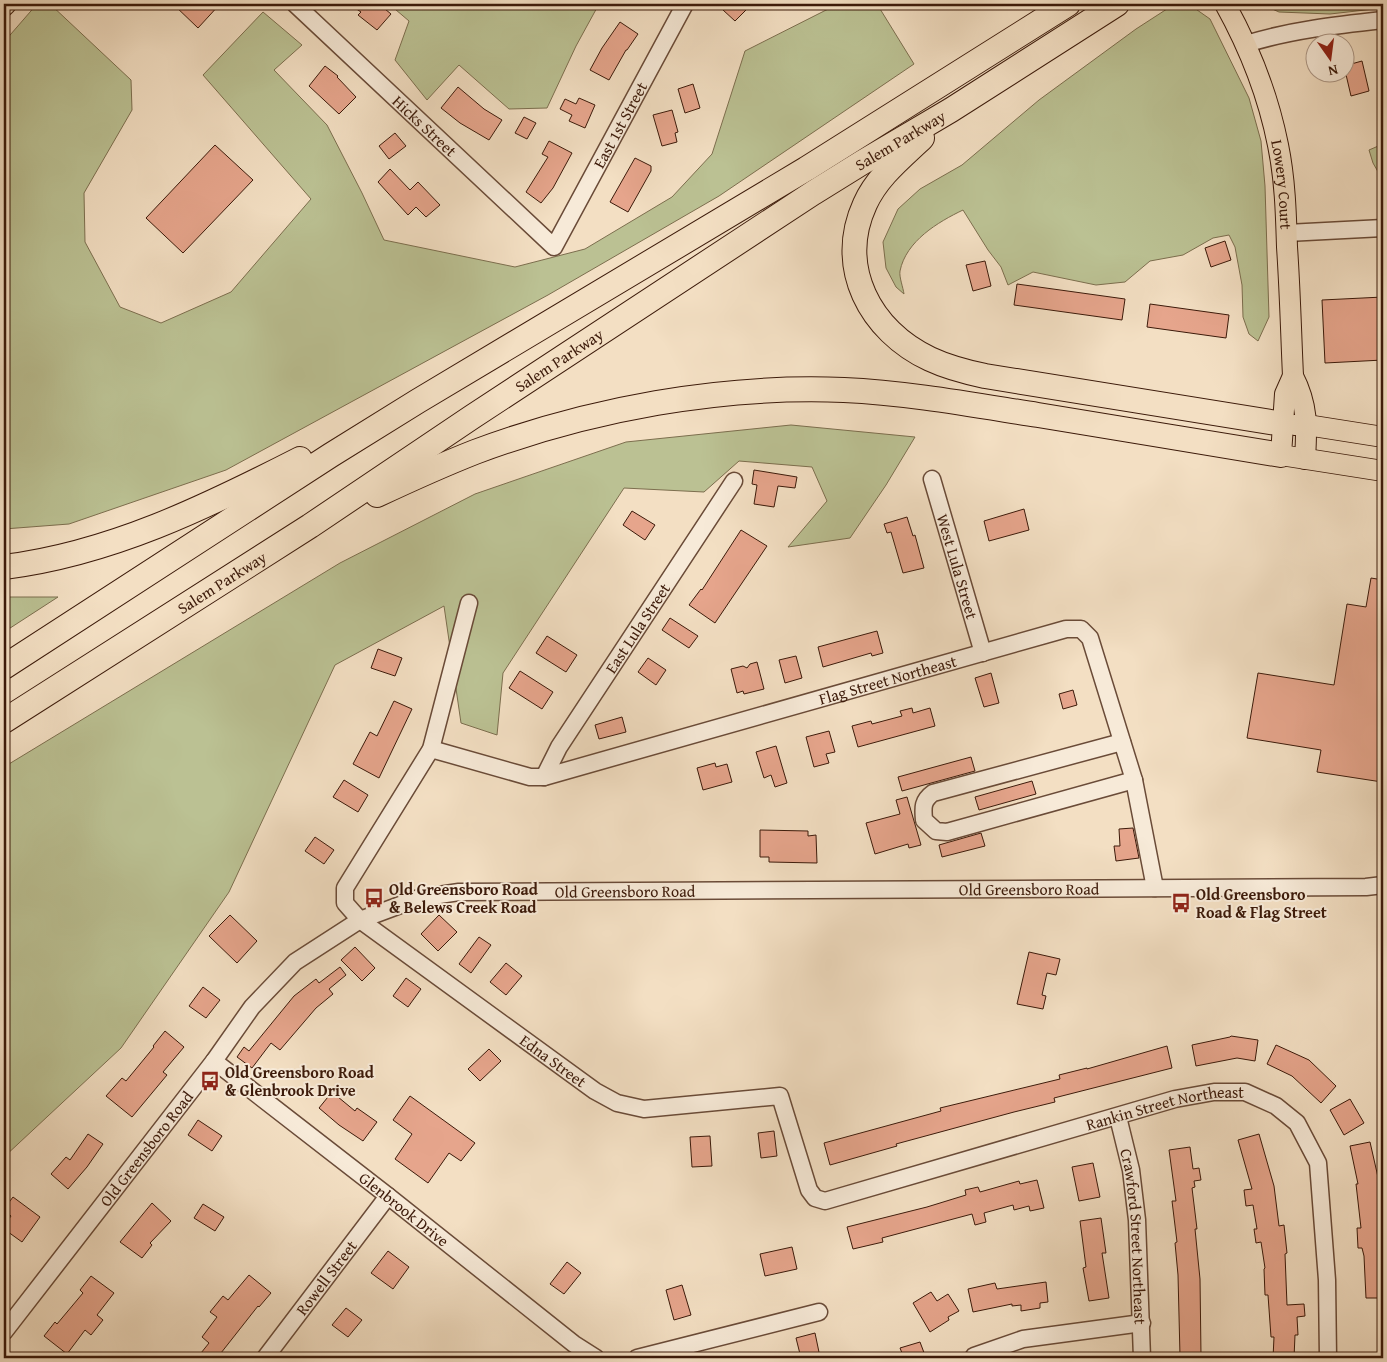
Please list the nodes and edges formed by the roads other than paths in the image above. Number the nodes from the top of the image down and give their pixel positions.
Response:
1 (295, 4) edge
2 (685, 4) edge
3 (1068, 4) edge
4 (1117, 4) edge
5 (1226, 4) edge
6 (1383, 20) edge
7 (1246, 44) junction
8 (951, 110) junction
9 (1383, 228) edge
10 (1287, 233) junction
11 (554, 247) joint
12 (1293, 376) junction
13 (418, 401) junction
14 (1283, 424) junction
15 (1307, 425) junction
16 (1383, 437) edge
17 (1281, 455) junction
18 (1306, 458) junction
19 (1383, 471) edge
20 (932, 479) dead end
21 (734, 480) dead end
22 (310, 526) junction
23 (4, 567) edge
24 (469, 603) dead end
25 (983, 653) junction
26 (4, 667) edge
27 (4, 721) edge
28 (1122, 742) junction
29 (431, 748) junction
30 (544, 777) junction
31 (1134, 780) junction
32 (1383, 885) edge
33 (1155, 888) junction
34 (360, 920) junction
35 (214, 1061) junction
36 (1118, 1117) junction
37 (388, 1196) junction
38 (825, 1201) joint
39 (819, 1312) dead end
40 (1142, 1323) junction
41 (4, 1332) edge
42 (974, 1356) dead end
43 (265, 1358) edge
44 (596, 1358) edge
45 (637, 1358) edge
46 (1142, 1358) edge
47 (1328, 1358) edge

1 - 11 street, Hicks Street
2 - 11 street, East 1st Street
3 - 13 highway, Salem Parkway
4 - 8 highway, Salem Parkway
5 - 7 main road, Lowery Court
6 - 7 street
7 - 10 main road, Lowery Court
8 - 14 highway
8 - 22 highway, Salem Parkway
9 - 10 street
10 - 12 main road, Lowery Court
12 - 14 main road, Lowery Court
12 - 15 main road, Lowery Court
13 - 23 highway
13 - 26 highway, Salem Parkway
14 - 15 main road
14 - 17 main road, Lowery Court
15 - 16 main road
15 - 18 main road, Lowery Court
17 - 18 main road
17 - 22 highway
18 - 19 main road
20 - 25 street, West Lula Street
21 - 30 street, East Lula Street
22 - 27 highway, Salem Parkway
24 - 29 street, Edna Street
25 - 28 street, Flag Street Northeast
25 - 30 street, Flag Street Northeast
28 - 31 street, Flag Street Northeast
28 - 31 street
29 - 30 street, Flag Street Northeast
29 - 34 street, Edna Street
31 - 33 street, Flag Street Northeast
32 - 33 street, Old Greensboro Road
33 - 34 street, Old Greensboro Road
34 - 35 street, Old Greensboro Road
34 - 38 street, Edna Street
35 - 37 street, Glenbrook Drive
35 - 41 street, Old Greensboro Road
36 - 38 street, Rankin Street Northeast
36 - 40 street, Crawford Street Northeast
36 - 47 street, Rankin Street Northeast
37 - 43 street, Rowell Street
37 - 44 street, Glenbrook Drive
39 - 45 street
40 - 42 street
40 - 46 street, Crawford Street Northeast

